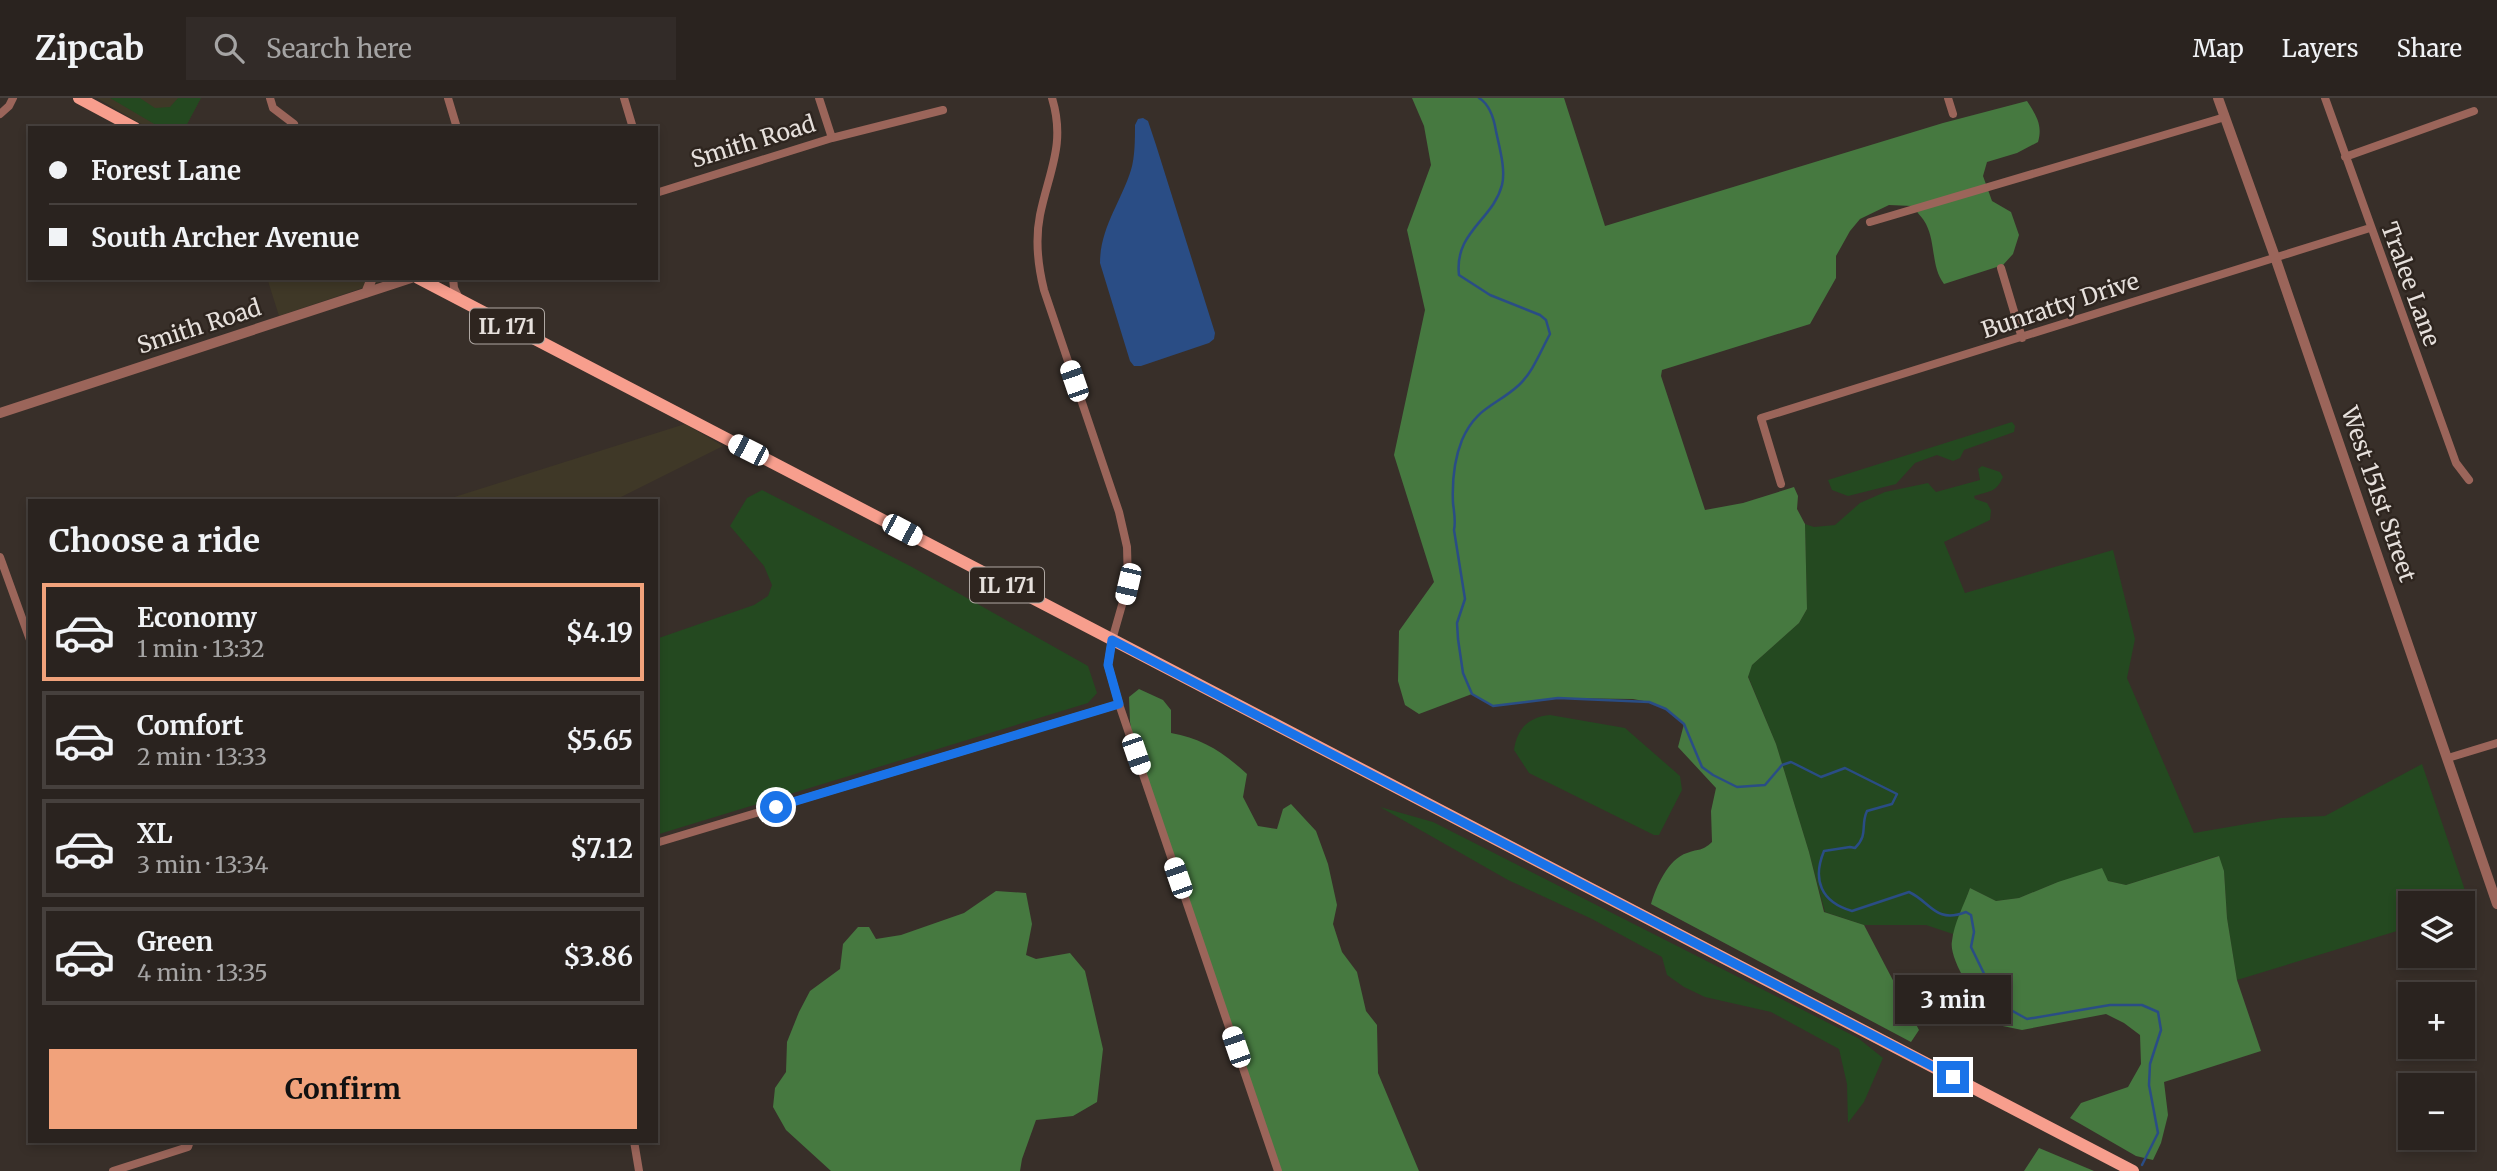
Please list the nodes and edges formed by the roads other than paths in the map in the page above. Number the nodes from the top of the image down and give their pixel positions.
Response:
1 (13, 98) edge
2 (79, 98) edge
3 (270, 98) edge
4 (448, 98) edge
5 (624, 98) edge
6 (819, 98) edge
7 (1052, 98) edge
8 (1948, 98) edge
9 (2218, 98) edge
10 (2325, 98) edge
11 (943, 110) dead end
12 (2474, 111) dead end
13 (0, 114) edge
14 (1953, 114) dead end
15 (2225, 117) junction
16 (294, 124) dead end
17 (131, 126) edge
18 (456, 126) edge
19 (632, 126) edge
20 (832, 138) junction
21 (2345, 158) junction
22 (658, 191) edge
23 (1870, 222) dead end
24 (2370, 228) junction
25 (2275, 257) junction
26 (2001, 268) dead end
27 (371, 280) edge
28 (405, 280) edge
29 (422, 280) edge
30 (453, 280) edge
31 (366, 293) junction
32 (461, 301) junction
33 (2022, 338) junction
34 (0, 413) edge
35 (2469, 480) dead end
36 (1782, 484) dead end
37 (0, 557) edge
38 (28, 634) edge
39 (1112, 640) junction
40 (1119, 704) junction
41 (2497, 743) edge
42 (2448, 758) junction
43 (658, 842) edge
44 (2496, 899) edge
45 (189, 1143) edge
46 (634, 1143) edge
47 (113, 1171) edge
48 (639, 1171) edge
49 (1278, 1171) edge
50 (2133, 1171) edge

1 - 13 street
2 - 17 main road
3 - 16 street
4 - 18 street
5 - 19 street
6 - 20 street
7 - 39 street
8 - 14 street
9 - 15 street, West 151st Street
10 - 21 street, Tralee Lane
11 - 20 street, Smith Road
12 - 21 street
15 - 23 street
15 - 25 street, West 151st Street
20 - 22 street, Smith Road
21 - 24 street, Tralee Lane
24 - 25 street, Bunratty Drive
24 - 35 street, Tralee Lane
25 - 33 street, Bunratty Drive
25 - 42 street, West 151st Street
26 - 33 street
27 - 31 street
28 - 31 street, Smith Road
29 - 32 main road, IL 171
30 - 32 street
31 - 34 street, Smith Road
32 - 39 main road, IL 171
33 - 36 street, Bunratty Drive
37 - 38 street
39 - 40 street
39 - 50 main road, IL 171
40 - 43 street
40 - 49 street
41 - 42 street
42 - 44 street, West 151st Street
45 - 47 street
46 - 48 street

